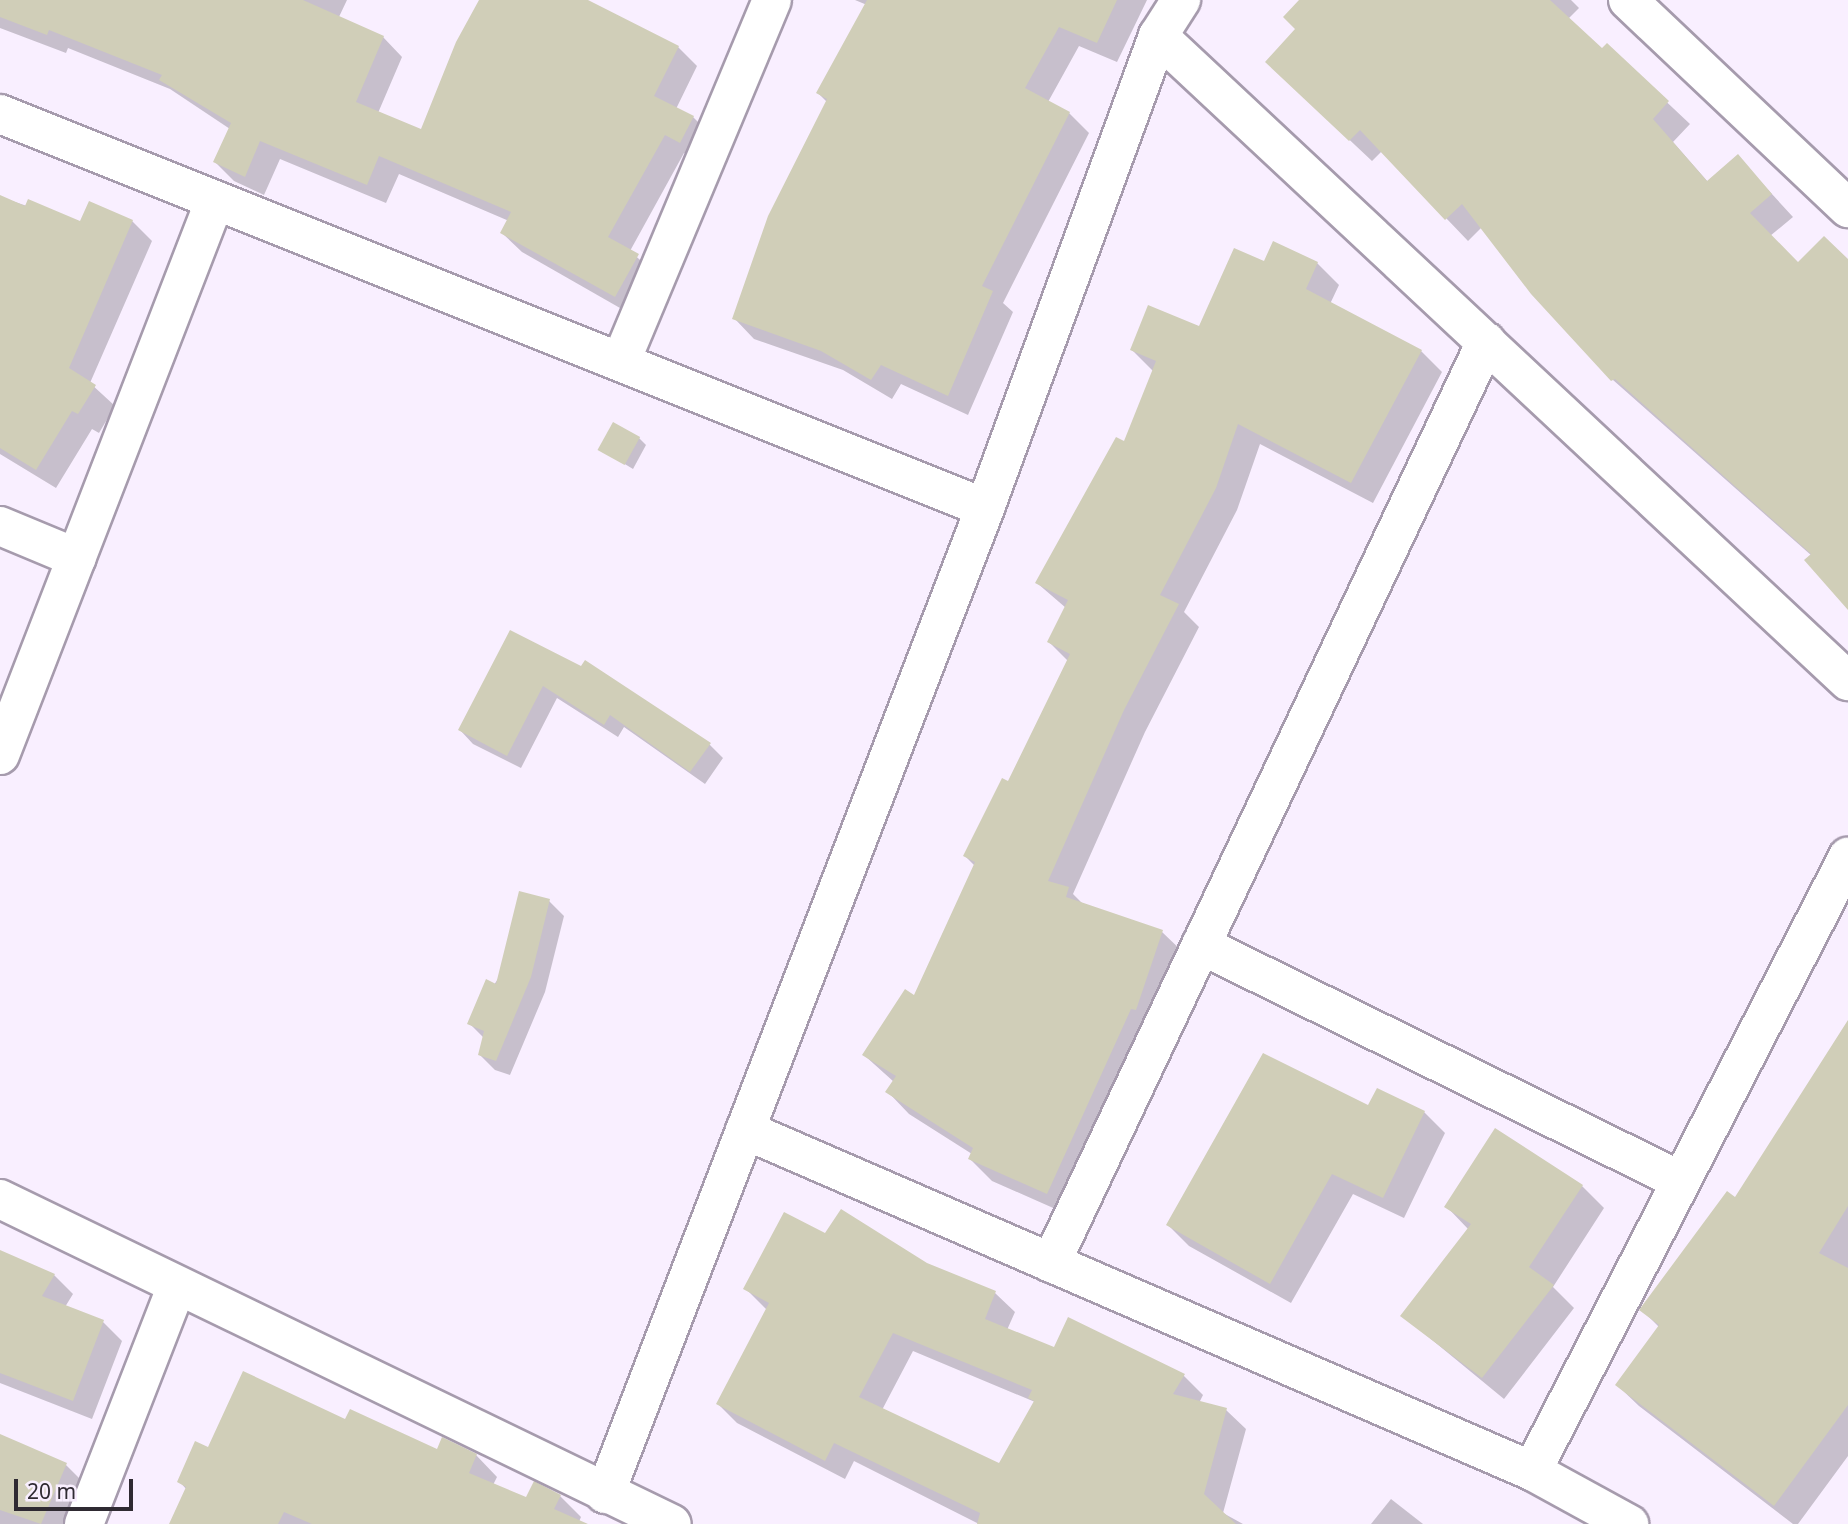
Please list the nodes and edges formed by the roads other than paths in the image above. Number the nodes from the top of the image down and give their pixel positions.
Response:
1 (1181, 0) edge
2 (1628, 0) edge
3 (765, 2) edge
4 (1158, 36) junction
5 (0, 114) edge
6 (215, 200) junction
7 (1848, 208) edge
8 (1486, 342) junction
9 (621, 360) junction
10 (985, 508) junction
11 (0, 526) edge
12 (77, 558) junction
13 (1848, 681) edge
14 (0, 755) edge
15 (1848, 857) edge
16 (1201, 944) junction
17 (745, 1130) junction
18 (1681, 1181) junction
19 (0, 1199) edge
20 (1051, 1262) junction
21 (177, 1285) junction
22 (1532, 1471) junction
23 (605, 1494) junction
24 (84, 1524) edge
25 (673, 1524) edge
26 (1629, 1524) edge

1 - 4 street
2 - 7 street
3 - 9 street
4 - 8 street
4 - 10 street
5 - 6 street
6 - 9 street
6 - 12 street
8 - 13 street
8 - 16 street
9 - 10 street
10 - 17 street
11 - 12 street
12 - 14 street
15 - 18 street
16 - 18 street
16 - 20 street
17 - 20 street
17 - 23 street
18 - 22 street
19 - 21 street
20 - 22 street
21 - 23 street
21 - 24 street
22 - 26 street
23 - 25 street

